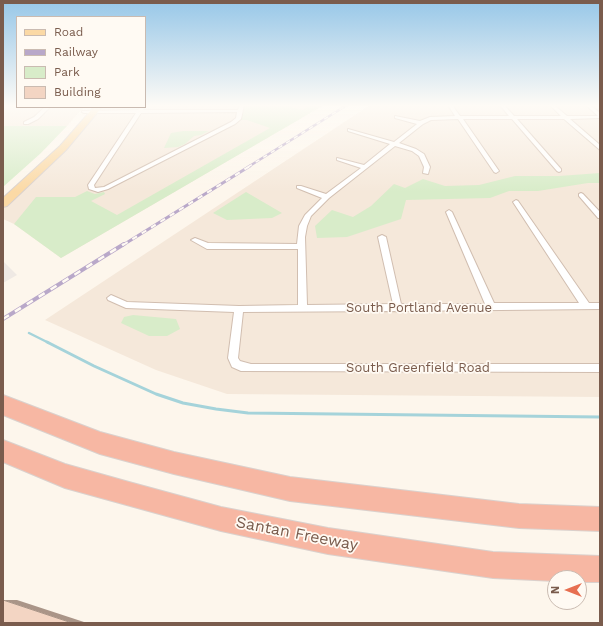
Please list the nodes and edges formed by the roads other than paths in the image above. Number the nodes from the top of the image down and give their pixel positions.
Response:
1 (66, 134) edge
2 (73, 134) edge
3 (125, 134) edge
4 (211, 134) edge
5 (364, 134) edge
6 (407, 134) edge
7 (471, 134) edge
8 (528, 134) edge
9 (585, 134) edge
10 (395, 144) junction
11 (600, 148) edge
12 (339, 159) dead end
13 (365, 167) junction
14 (496, 170) dead end
15 (559, 170) dead end
16 (426, 173) dead end
17 (299, 187) dead end
18 (3, 192) edge
19 (581, 195) dead end
20 (327, 197) junction
21 (516, 202) dead end
22 (3, 204) edge
23 (449, 212) dead end
24 (600, 216) edge
25 (382, 237) dead end
26 (195, 240) dead end
27 (301, 247) junction
28 (111, 298) dead end
29 (586, 306) junction
30 (600, 306) edge
31 (490, 307) junction
32 (303, 308) junction
33 (239, 309) junction
34 (398, 309) junction
35 (600, 368) edge
36 (3, 405) edge
37 (3, 451) edge
38 (600, 519) edge
39 (600, 569) edge

1 - 18 main road
2 - 22 main road
3 - 4 street
5 - 10 street
6 - 10 street
7 - 14 street
8 - 15 street
9 - 11 street
10 - 13 street
10 - 16 street
12 - 13 street
13 - 20 street
17 - 20 street
19 - 24 street
20 - 27 street
21 - 29 street
23 - 31 street
25 - 34 street
26 - 27 street
27 - 32 street
28 - 33 street, South Portland Avenue
29 - 30 street, South Portland Avenue
29 - 31 street, South Portland Avenue
31 - 34 street, South Portland Avenue
32 - 33 street, South Portland Avenue
32 - 34 street, South Portland Avenue
33 - 35 street, South Greenfield Road
36 - 38 highway
37 - 39 highway, Santan Freeway

